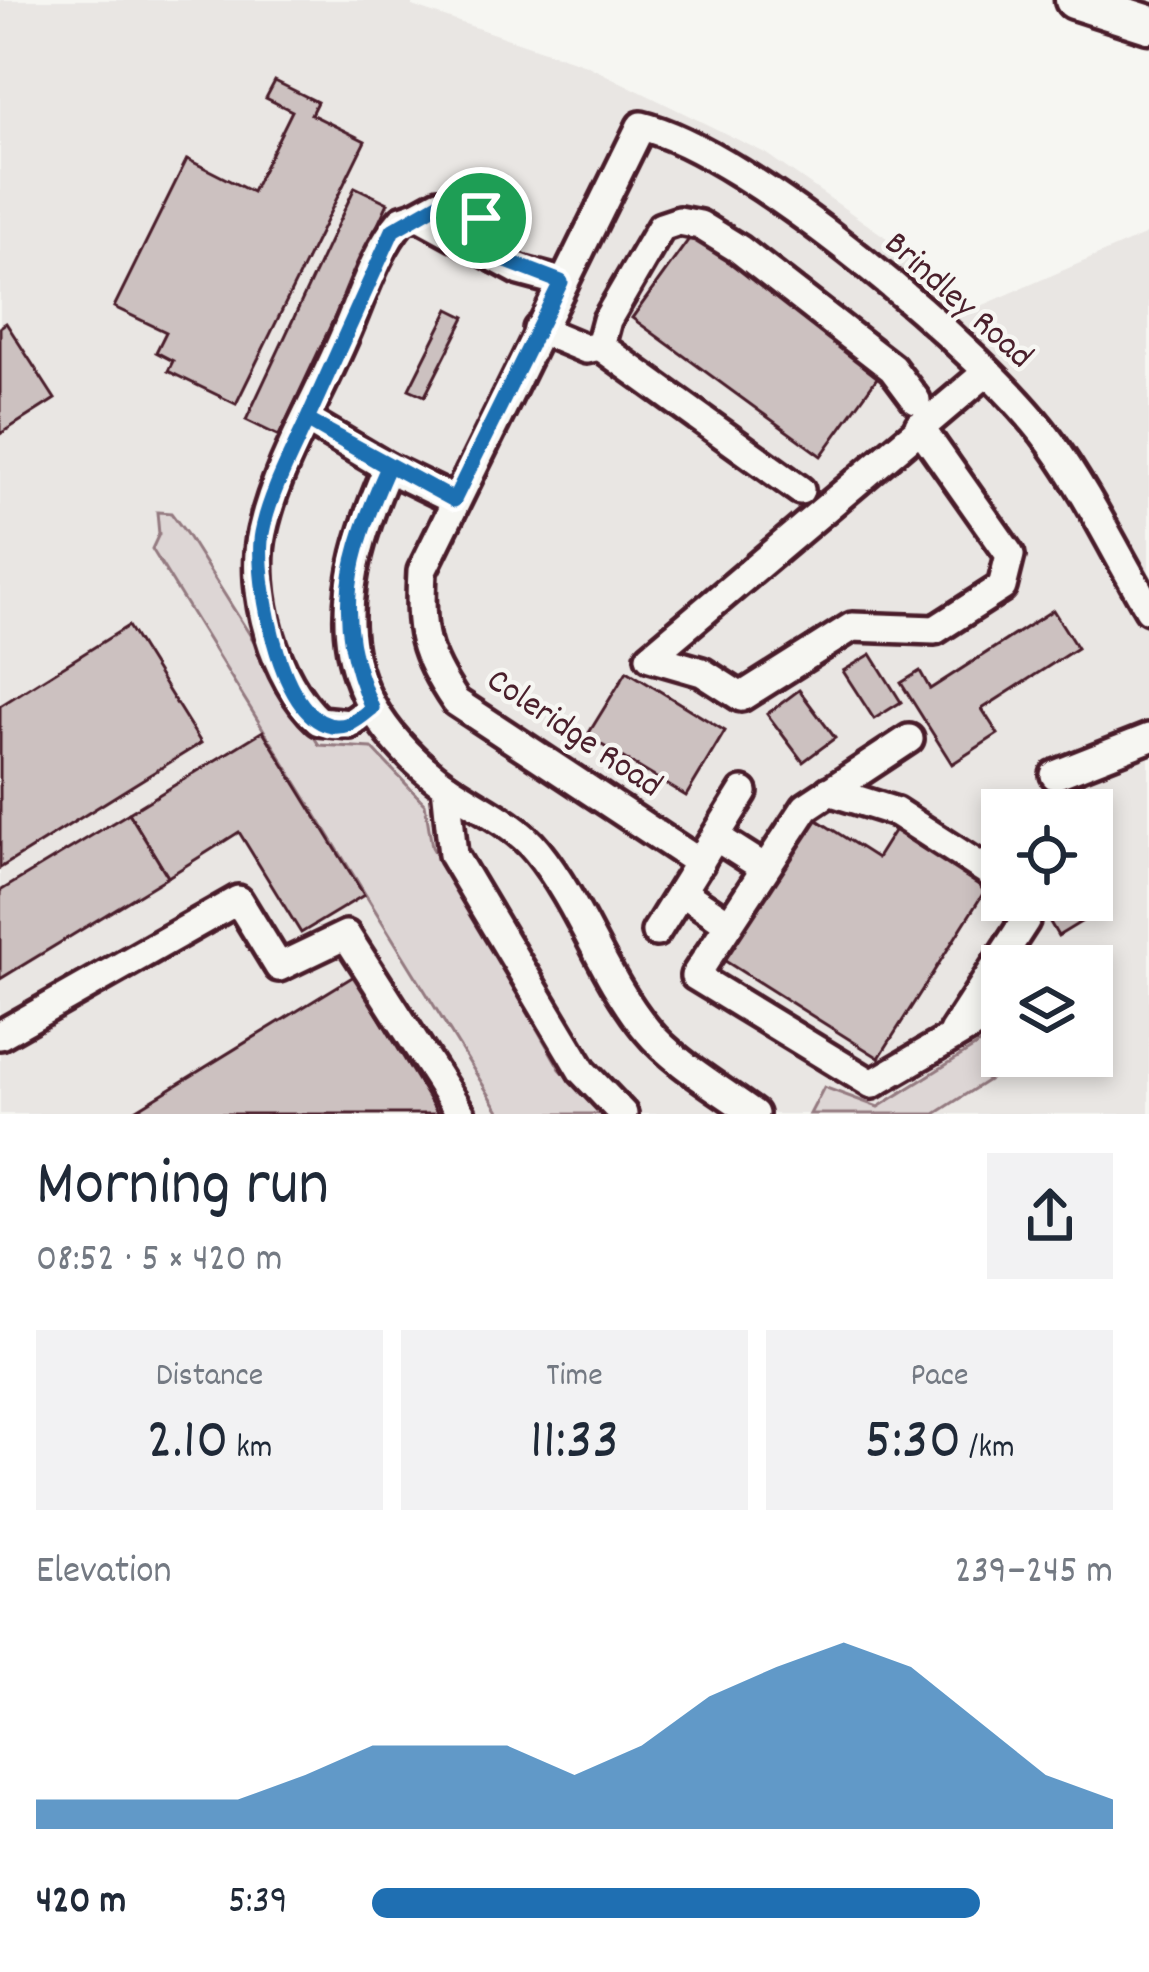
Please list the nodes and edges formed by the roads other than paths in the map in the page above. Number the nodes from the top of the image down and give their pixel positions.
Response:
1 (1074, 0) edge
2 (1149, 24) edge
3 (641, 126) joint
4 (561, 282) junction
5 (538, 328) junction
6 (600, 346) junction
7 (987, 373) junction
8 (917, 413) junction
9 (307, 420) junction
10 (388, 467) junction
11 (800, 490) dead end
12 (454, 500) junction
13 (1149, 609) edge
14 (372, 708) junction
15 (1149, 738) edge
16 (909, 739) dead end
17 (1054, 776) dead end
18 (446, 786) junction
19 (829, 791) junction
20 (743, 792) dead end
21 (716, 837) junction
22 (700, 863) junction
23 (763, 866) junction
24 (981, 867) edge
25 (682, 892) junction
26 (1025, 921) edge
27 (728, 922) junction
28 (656, 932) dead end
29 (981, 1020) edge
30 (0, 1036) edge
31 (947, 1040) junction
32 (460, 1114) edge
33 (623, 1114) edge
34 (754, 1114) edge

1 - 2 main road
3 - 4 street, Coleridge Road
3 - 7 street, Brindley Road
4 - 5 street, Coleridge Road
4 - 9 street
5 - 6 street
5 - 12 street, Coleridge Road
6 - 8 street
6 - 11 street
7 - 8 street
7 - 13 street, Brindley Road
8 - 8 street
9 - 10 street
9 - 14 street
10 - 12 street
10 - 14 street
12 - 22 street, Coleridge Road
14 - 18 street
15 - 17 street
16 - 19 street
18 - 33 street
18 - 34 street
19 - 23 street
19 - 24 street
20 - 21 street
21 - 22 street
21 - 23 street
22 - 25 street
23 - 27 street
25 - 27 street
25 - 28 street
26 - 31 street
27 - 31 street
29 - 31 street
30 - 32 street

